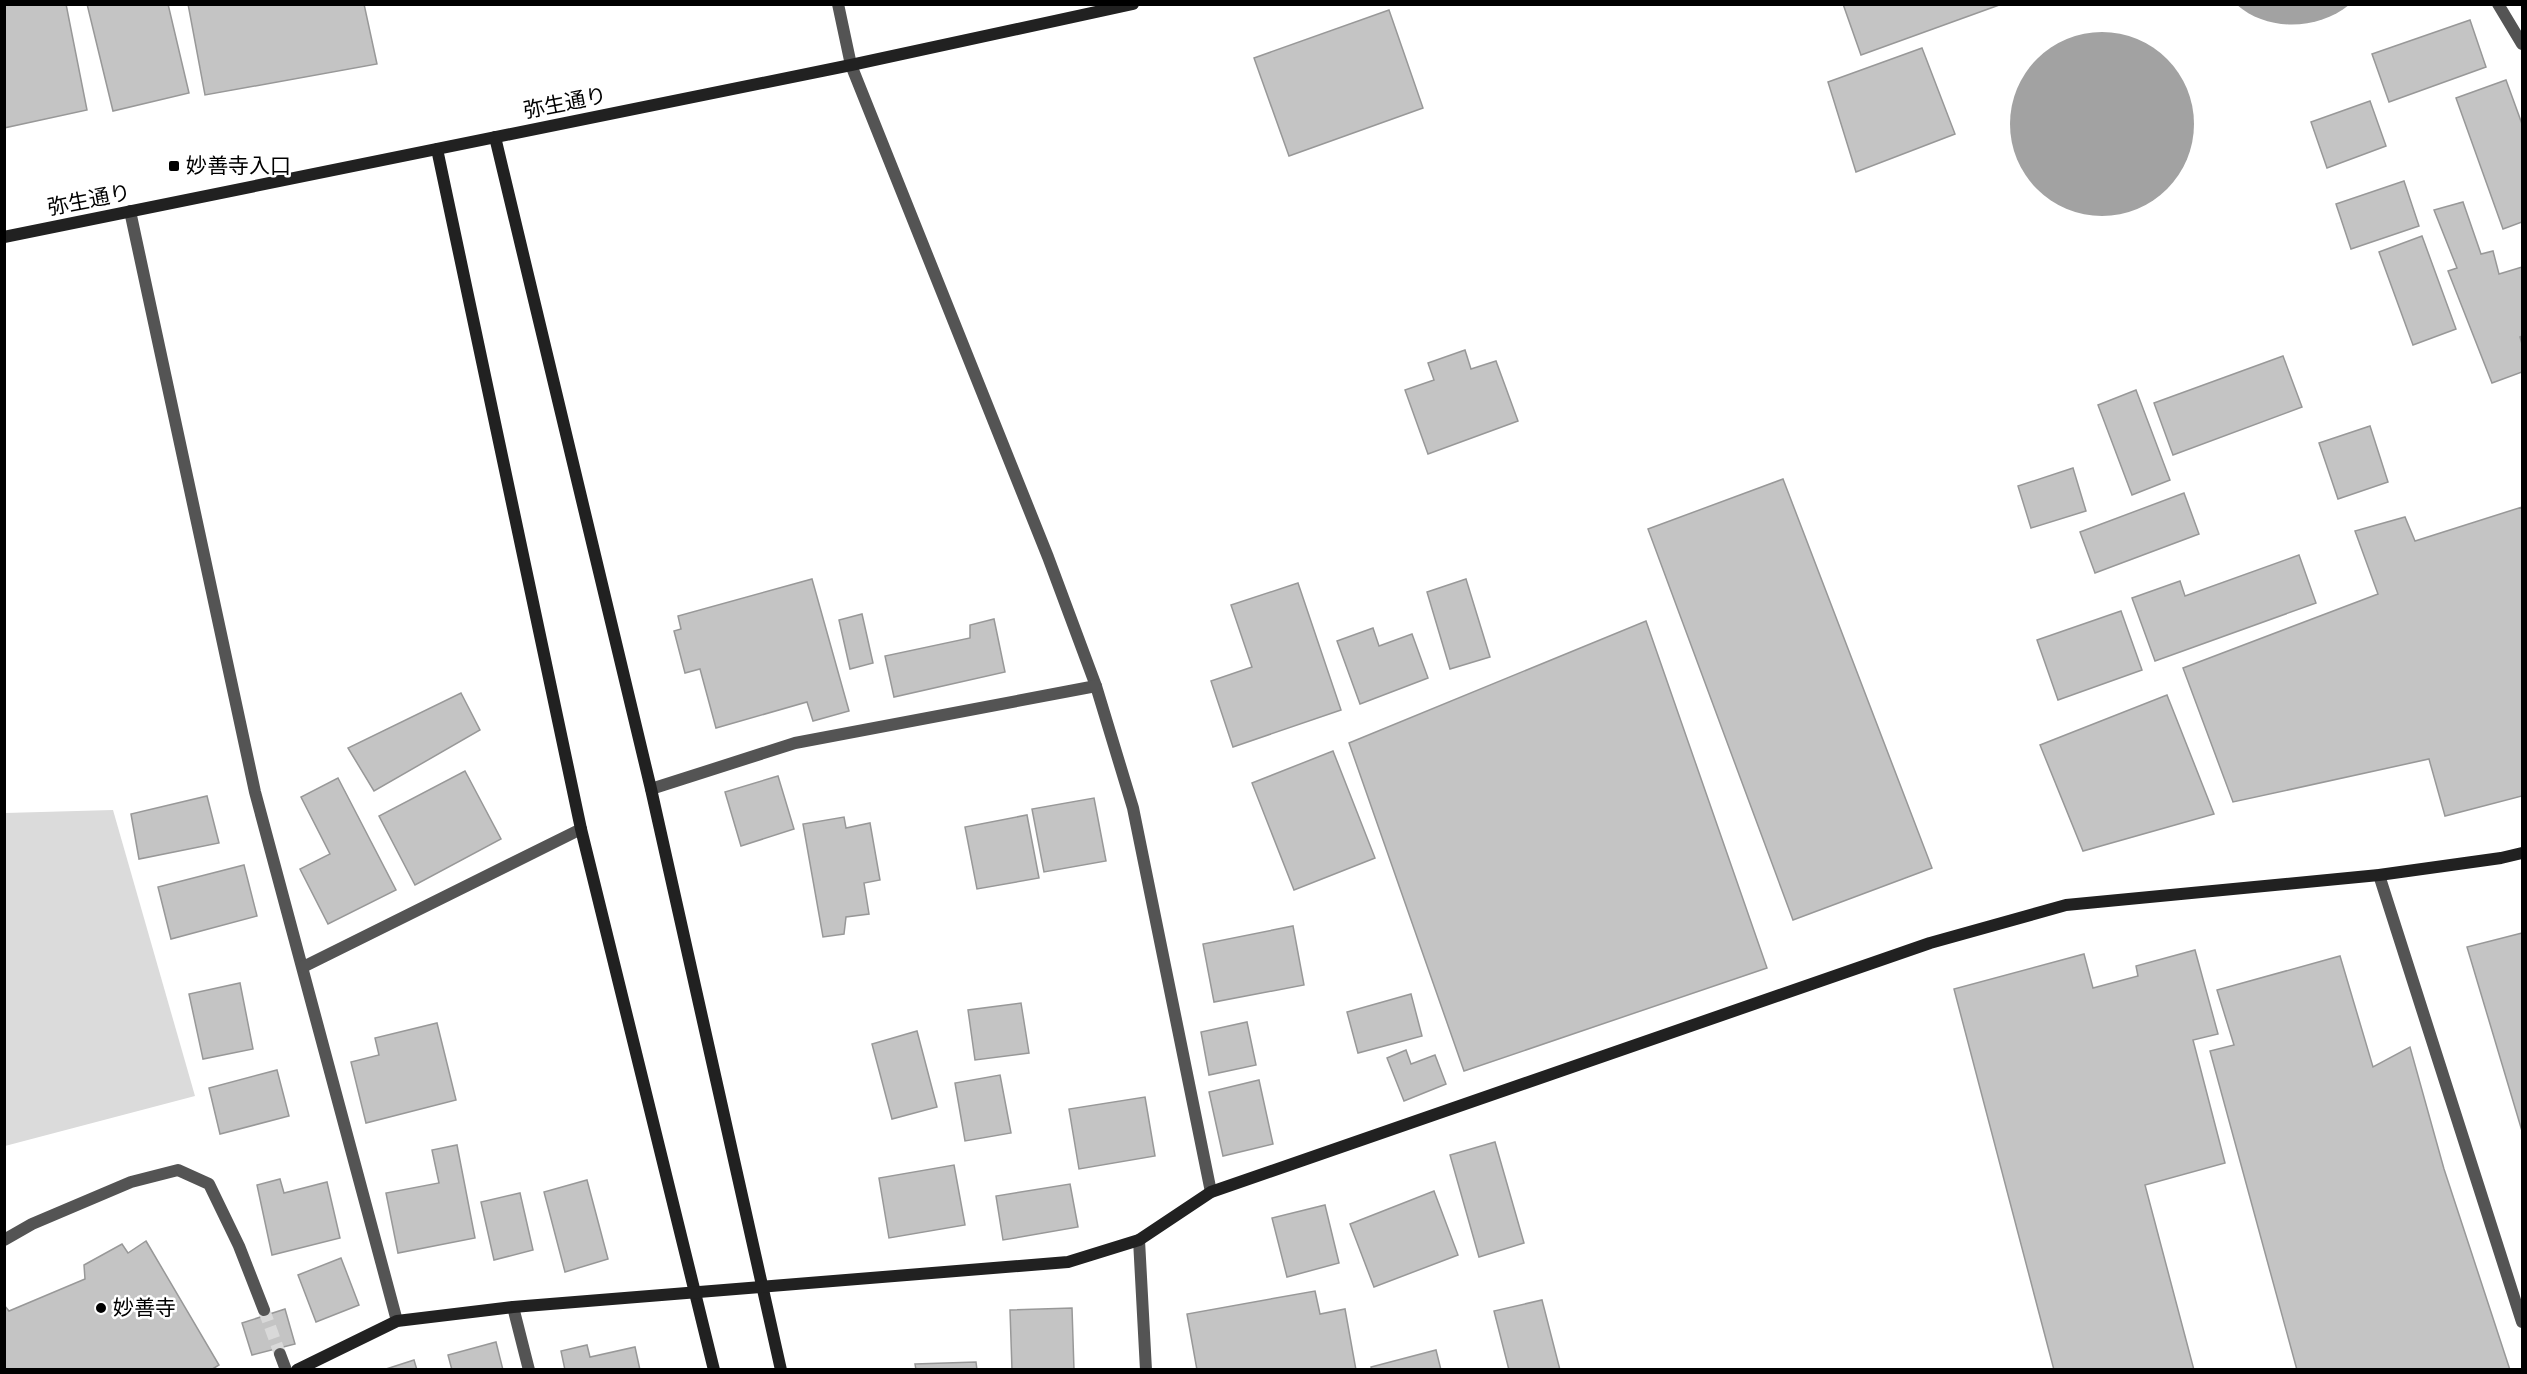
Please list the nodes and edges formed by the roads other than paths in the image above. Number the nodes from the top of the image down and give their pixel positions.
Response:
1 (838, 4) edge
2 (1133, 4) edge
3 (2498, 4) edge
4 (2523, 44) edge
5 (851, 65) junction
6 (495, 137) junction
7 (437, 149) junction
8 (130, 211) junction
9 (4, 237) edge
10 (1096, 686) junction
11 (651, 789) junction
12 (581, 829) junction
13 (2523, 853) edge
14 (2379, 875) junction
15 (303, 967) junction
16 (1211, 1192) junction
17 (4, 1240) edge
18 (1138, 1240) junction
19 (760, 1286) junction
20 (695, 1292) junction
21 (513, 1307) junction
22 (264, 1310) tunnel mouth
23 (397, 1321) junction
24 (2523, 1322) edge
25 (280, 1354) tunnel mouth
26 (286, 1370) edge
27 (297, 1370) edge
28 (530, 1370) edge
29 (714, 1370) edge
30 (781, 1370) edge
31 (1146, 1370) edge

1 - 5 street
2 - 5 street, 弥生通り
3 - 4 street
5 - 6 street, 弥生通り
5 - 10 street
6 - 7 street, 弥生通り
6 - 11 street
7 - 8 street, 弥生通り
7 - 12 street
8 - 9 street, 弥生通り
8 - 15 street
10 - 11 street
10 - 16 street
11 - 19 street
12 - 15 street
12 - 20 street
13 - 14 street
14 - 16 street
14 - 24 street
15 - 23 street
16 - 18 street
17 - 22 street
18 - 19 street
18 - 31 street
19 - 20 street
19 - 30 street
20 - 21 street
20 - 29 street
21 - 23 street
21 - 28 street
23 - 27 street
25 - 26 street

